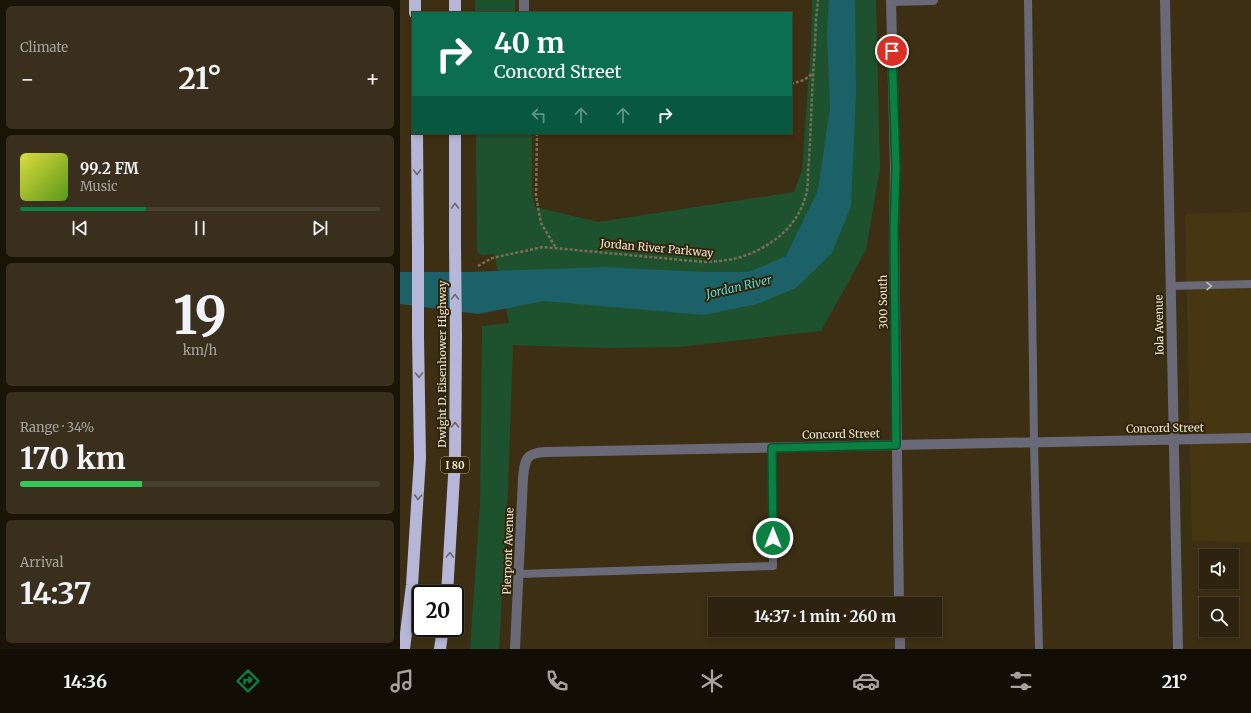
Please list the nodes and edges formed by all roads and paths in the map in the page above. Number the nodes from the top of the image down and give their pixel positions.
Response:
1 (415, 0) edge
2 (455, 0) edge
3 (524, 0) edge
4 (818, 0) edge
5 (891, 0) edge
6 (933, 0) edge
7 (1028, 0) edge
8 (1165, 0) edge
9 (415, 12) edge
10 (455, 12) edge
11 (524, 12) edge
12 (813, 73) junction
13 (792, 84) edge
14 (417, 134) edge
15 (455, 134) edge
16 (537, 134) edge
17 (556, 248) junction
18 (478, 266) dead end
19 (1251, 284) edge
20 (1170, 286) junction
21 (1251, 438) edge
22 (1174, 440) junction
23 (1034, 442) junction
24 (896, 445) junction
25 (772, 448) junction
26 (529, 456) joint
27 (519, 574) junction
28 (448, 585) edge
29 (899, 597) edge
30 (442, 637) edge
31 (900, 637) edge
32 (404, 649) edge
33 (440, 649) edge
34 (515, 649) edge
35 (900, 649) edge
36 (1039, 649) edge
37 (1178, 649) edge

1 - 9 highway
2 - 10 highway
3 - 11 street
4 - 12 path, Jordan River Parkway
5 - 6 street
5 - 24 street, 300 South
7 - 23 lane
8 - 20 street, Iola Avenue
12 - 13 path
12 - 17 path, Jordan River Parkway
14 -> 32 highway, Dwight D. Eisenhower Highway, bridge
28 -> 15 highway, Dwight D. Eisenhower Highway / I 80, bridge
16 - 17 path
17 - 18 path, Jordan River Parkway
20 -> 19 lane
20 - 22 street, Iola Avenue
21 - 22 street, Concord Street
22 - 23 street, Concord Street
22 - 37 street, Iola Avenue
23 - 24 street, Concord Street
23 - 36 lane
24 - 25 street, Concord Street
24 - 29 street, 300 South
25 - 26 street, Concord Street
25 - 27 lane
26 - 27 street, Pierpont Avenue
27 - 34 street, Pierpont Avenue
30 - 33 highway
31 - 35 street

